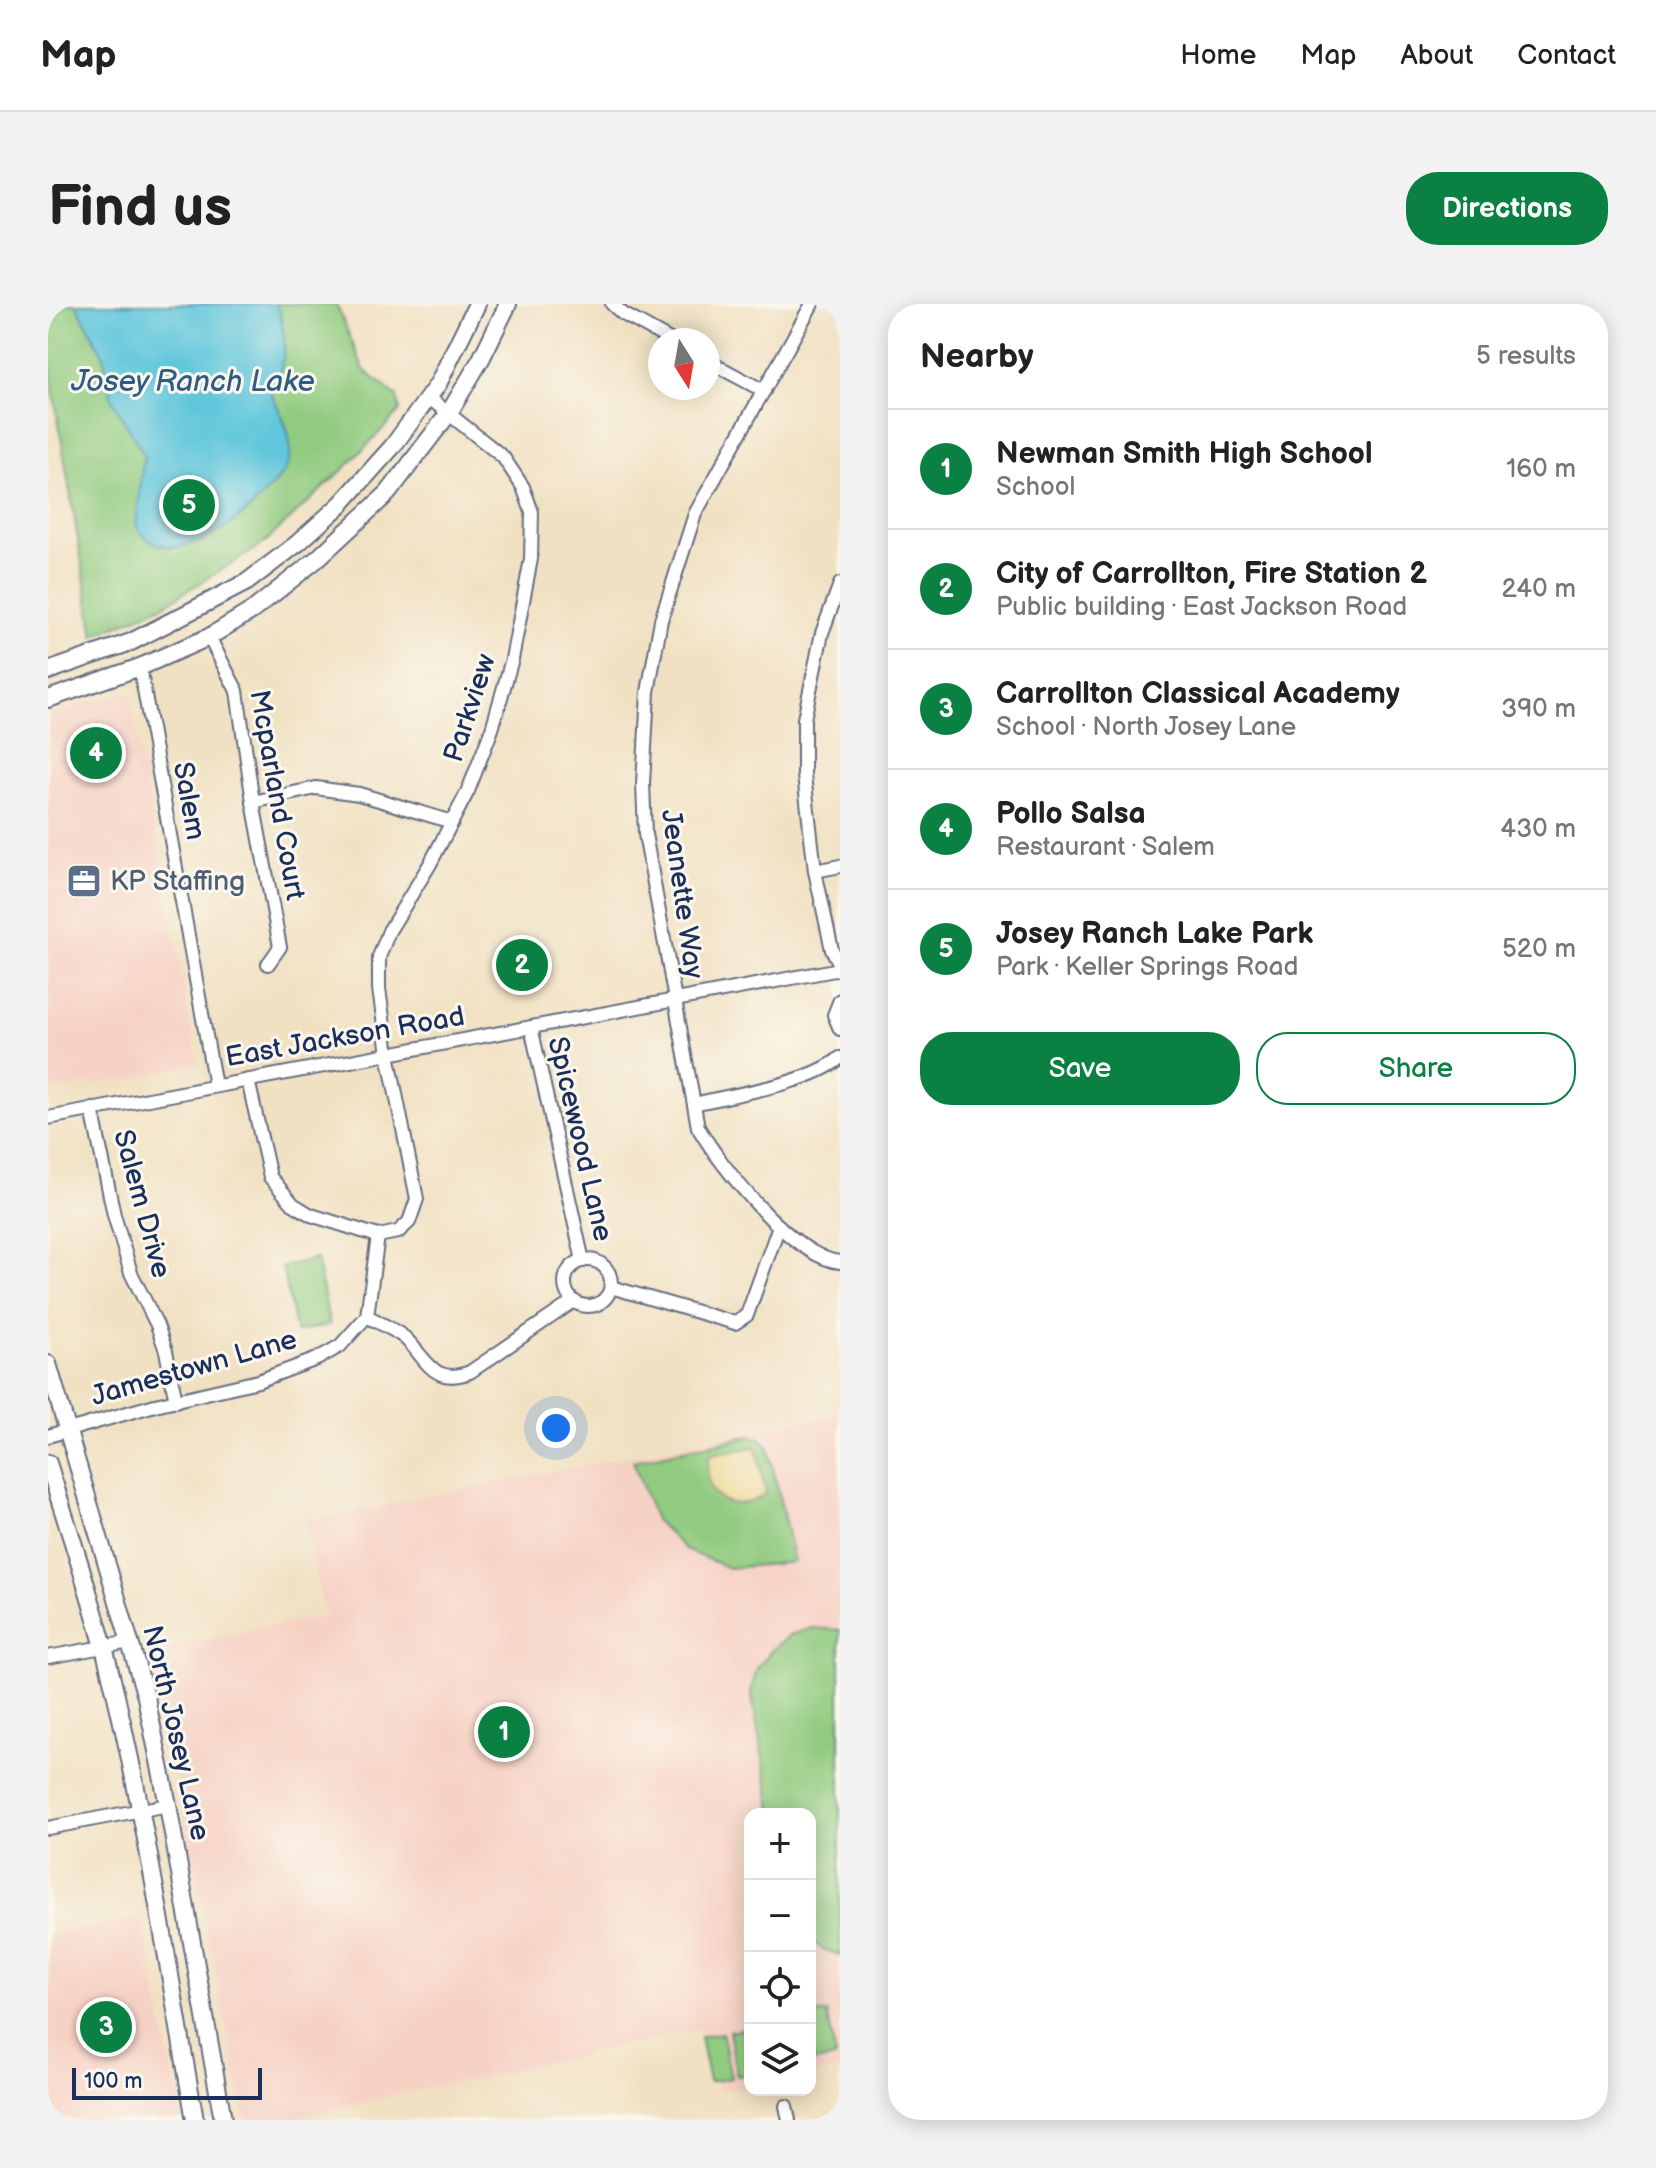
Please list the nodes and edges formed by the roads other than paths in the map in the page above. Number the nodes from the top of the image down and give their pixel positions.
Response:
1 (477, 304) edge
2 (508, 304) edge
3 (612, 304) edge
4 (812, 304) edge
5 (648, 328) edge
6 (720, 367) edge
7 (764, 391) junction
8 (428, 397) junction
9 (449, 413) junction
10 (840, 584) edge
11 (209, 637) junction
12 (131, 642) junction
13 (140, 667) junction
14 (48, 671) edge
15 (48, 699) edge
16 (253, 802) junction
17 (452, 822) junction
18 (840, 866) edge
19 (815, 871) junction
20 (268, 964) dead end
21 (840, 966) edge
22 (674, 1000) junction
23 (840, 1000) edge
24 (531, 1027) junction
25 (840, 1029) edge
26 (388, 1054) junction
27 (840, 1058) edge
28 (248, 1080) junction
29 (215, 1086) junction
30 (694, 1104) junction
31 (92, 1109) junction
32 (48, 1118) edge
33 (779, 1226) junction
34 (378, 1236) junction
35 (583, 1261) junction
36 (840, 1262) edge
37 (611, 1287) junction
38 (574, 1301) junction
39 (367, 1316) junction
40 (48, 1364) edge
41 (176, 1401) junction
42 (68, 1431) junction
43 (48, 1436) edge
44 (48, 1463) edge
45 (130, 1642) junction
46 (104, 1647) junction
47 (48, 1657) edge
48 (168, 1805) junction
49 (141, 1810) junction
50 (48, 1828) edge
51 (786, 2106) dead end
52 (195, 2120) edge
53 (223, 2120) edge
54 (789, 2120) edge

1 - 8 main road
2 - 9 main road
3 - 5 street
4 - 7 street, Jeanette Way
6 - 7 street
7 - 22 street, Jeanette Way
8 - 9 street, Parkview
8 - 12 main road
9 - 11 main road
9 - 17 street, Parkview
10 - 19 street
11 - 13 main road
11 - 16 street, Mcparland Court
12 - 13 main road
12 - 14 main road
13 - 15 main road
13 - 29 street, Salem
16 - 17 street
16 - 20 street, Mcparland Court
17 - 26 street, Parkview
18 - 19 street
19 - 21 street
21 - 22 street, East Jackson Road
22 - 24 street, East Jackson Road
22 - 30 street, Jeanette Way
23 - 25 street
24 - 26 street, East Jackson Road
24 - 35 street, Spicewood Lane
26 - 28 street, East Jackson Road
26 - 34 street, Parkview
27 - 30 street
28 - 29 street, East Jackson Road
28 - 34 street
29 - 31 street, East Jackson Road
30 - 33 street, Jeanette Way
31 - 32 street, East Jackson Road
31 - 41 street, Salem Drive
33 - 36 street, Jeanette Way
33 - 37 street
34 - 39 street
35 - 37 street, Spicewood Lane
35 - 38 street, Spicewood Lane
37 - 38 street
38 - 39 street
39 - 41 street, Jamestown Lane
40 - 42 main road, North Josey Lane
41 - 42 street, Jamestown Lane
42 - 43 street, Jamestown Lane
42 - 45 main road, North Josey Lane
44 - 46 main road, North Josey Lane
45 - 46 street
45 - 48 main road, North Josey Lane
46 - 47 street
46 - 49 main road, North Josey Lane
48 - 49 street
48 - 53 main road, North Josey Lane
49 - 50 street
49 - 52 main road, North Josey Lane
51 - 54 street

